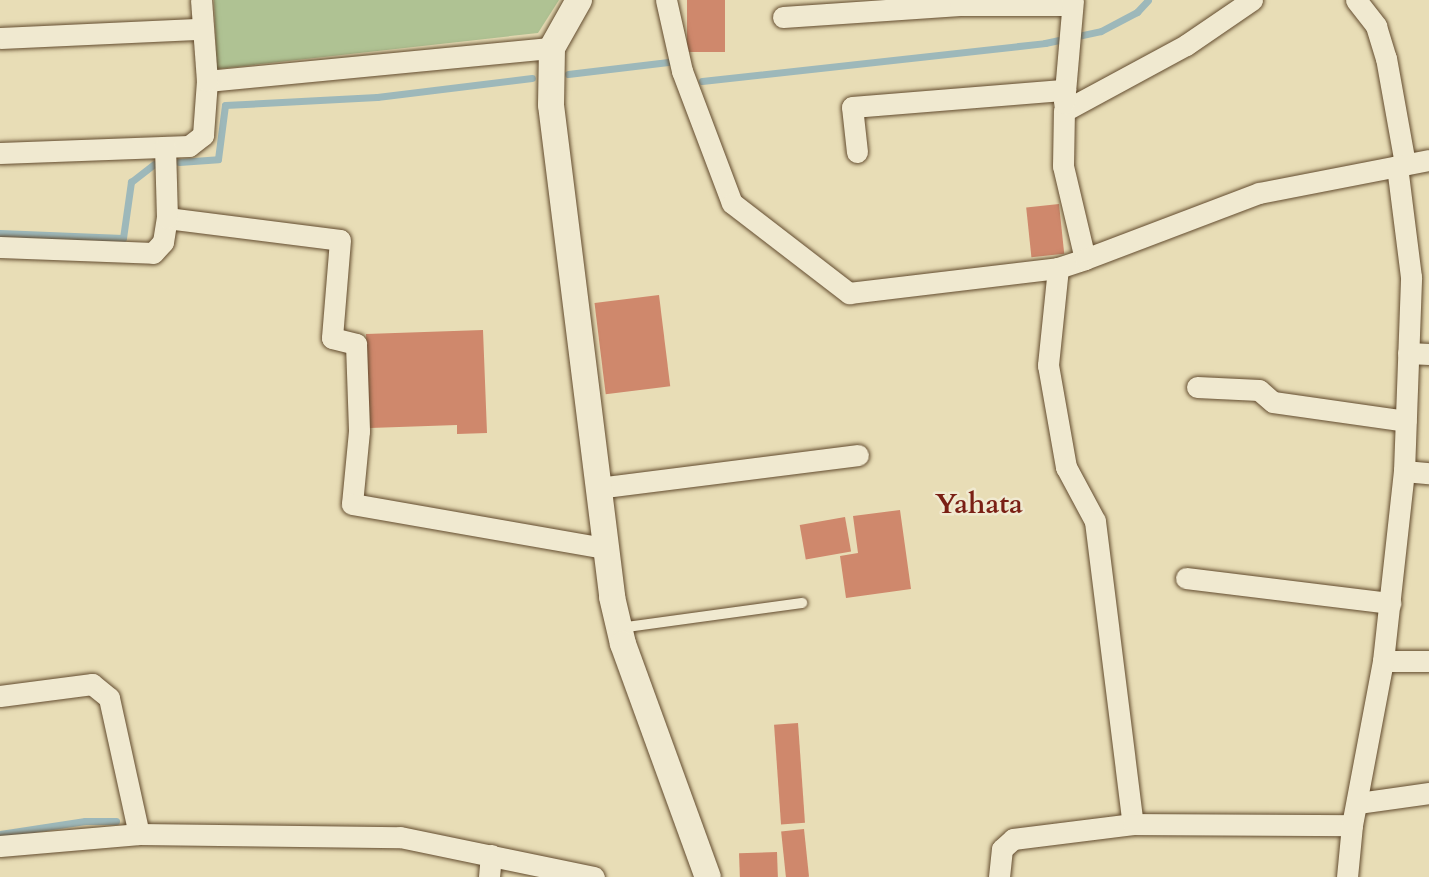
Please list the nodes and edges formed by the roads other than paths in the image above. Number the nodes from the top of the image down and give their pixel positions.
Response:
1 (201, 0) edge
2 (579, 0) edge
3 (666, 0) edge
4 (1252, 0) edge
5 (1356, 0) edge
6 (1072, 3) edge
7 (783, 17) dead end
8 (202, 29) junction
9 (0, 38) edge
10 (552, 48) junction
11 (207, 81) junction
12 (1065, 90) junction
13 (1064, 111) junction
14 (165, 147) junction
15 (857, 152) dead end
16 (0, 153) edge
17 (1429, 160) edge
18 (1401, 165) junction
19 (167, 218) junction
20 (0, 247) edge
21 (1085, 259) junction
22 (1058, 268) junction
23 (1418, 354) edge
24 (1197, 387) dead end
25 (1406, 421) junction
26 (858, 455) dead end
27 (1404, 471) junction
28 (1429, 473) edge
29 (597, 488) junction
30 (605, 548) junction
31 (1186, 578) dead end
32 (802, 603) dead end
33 (1390, 603) junction
34 (619, 628) junction
35 (1383, 661) junction
36 (1429, 661) edge
37 (0, 696) edge
38 (1429, 793) edge
39 (1359, 803) junction
40 (1133, 824) junction
41 (1352, 825) junction
42 (139, 834) junction
43 (0, 845) edge
44 (491, 855) junction
45 (489, 877) edge
46 (594, 877) edge
47 (708, 877) edge
48 (999, 877) edge
49 (1348, 877) edge

1 - 8 street
2 - 10 street
3 - 22 street
4 - 13 street
5 - 18 street
6 - 7 street
6 - 12 street
8 - 9 street
8 - 11 street
10 - 11 street
10 - 29 street
11 - 14 street
12 - 13 street
12 - 15 street
13 - 21 street
14 - 16 street
14 - 19 street
17 - 18 street
18 - 21 street
18 - 23 street
19 - 20 street
19 - 30 street
21 - 22 street
22 - 40 street
23 - 25 street
24 - 25 street
25 - 27 street
26 - 29 street
27 - 28 street
27 - 33 street
29 - 30 street
30 - 34 street
31 - 33 street
32 - 34 lane
33 - 35 street
34 - 47 street
35 - 36 street
35 - 39 street
37 - 42 street
38 - 39 street
39 - 41 street
40 - 41 street
40 - 48 street
41 - 49 street
42 - 43 street
42 - 44 street
44 - 45 street
44 - 46 street

